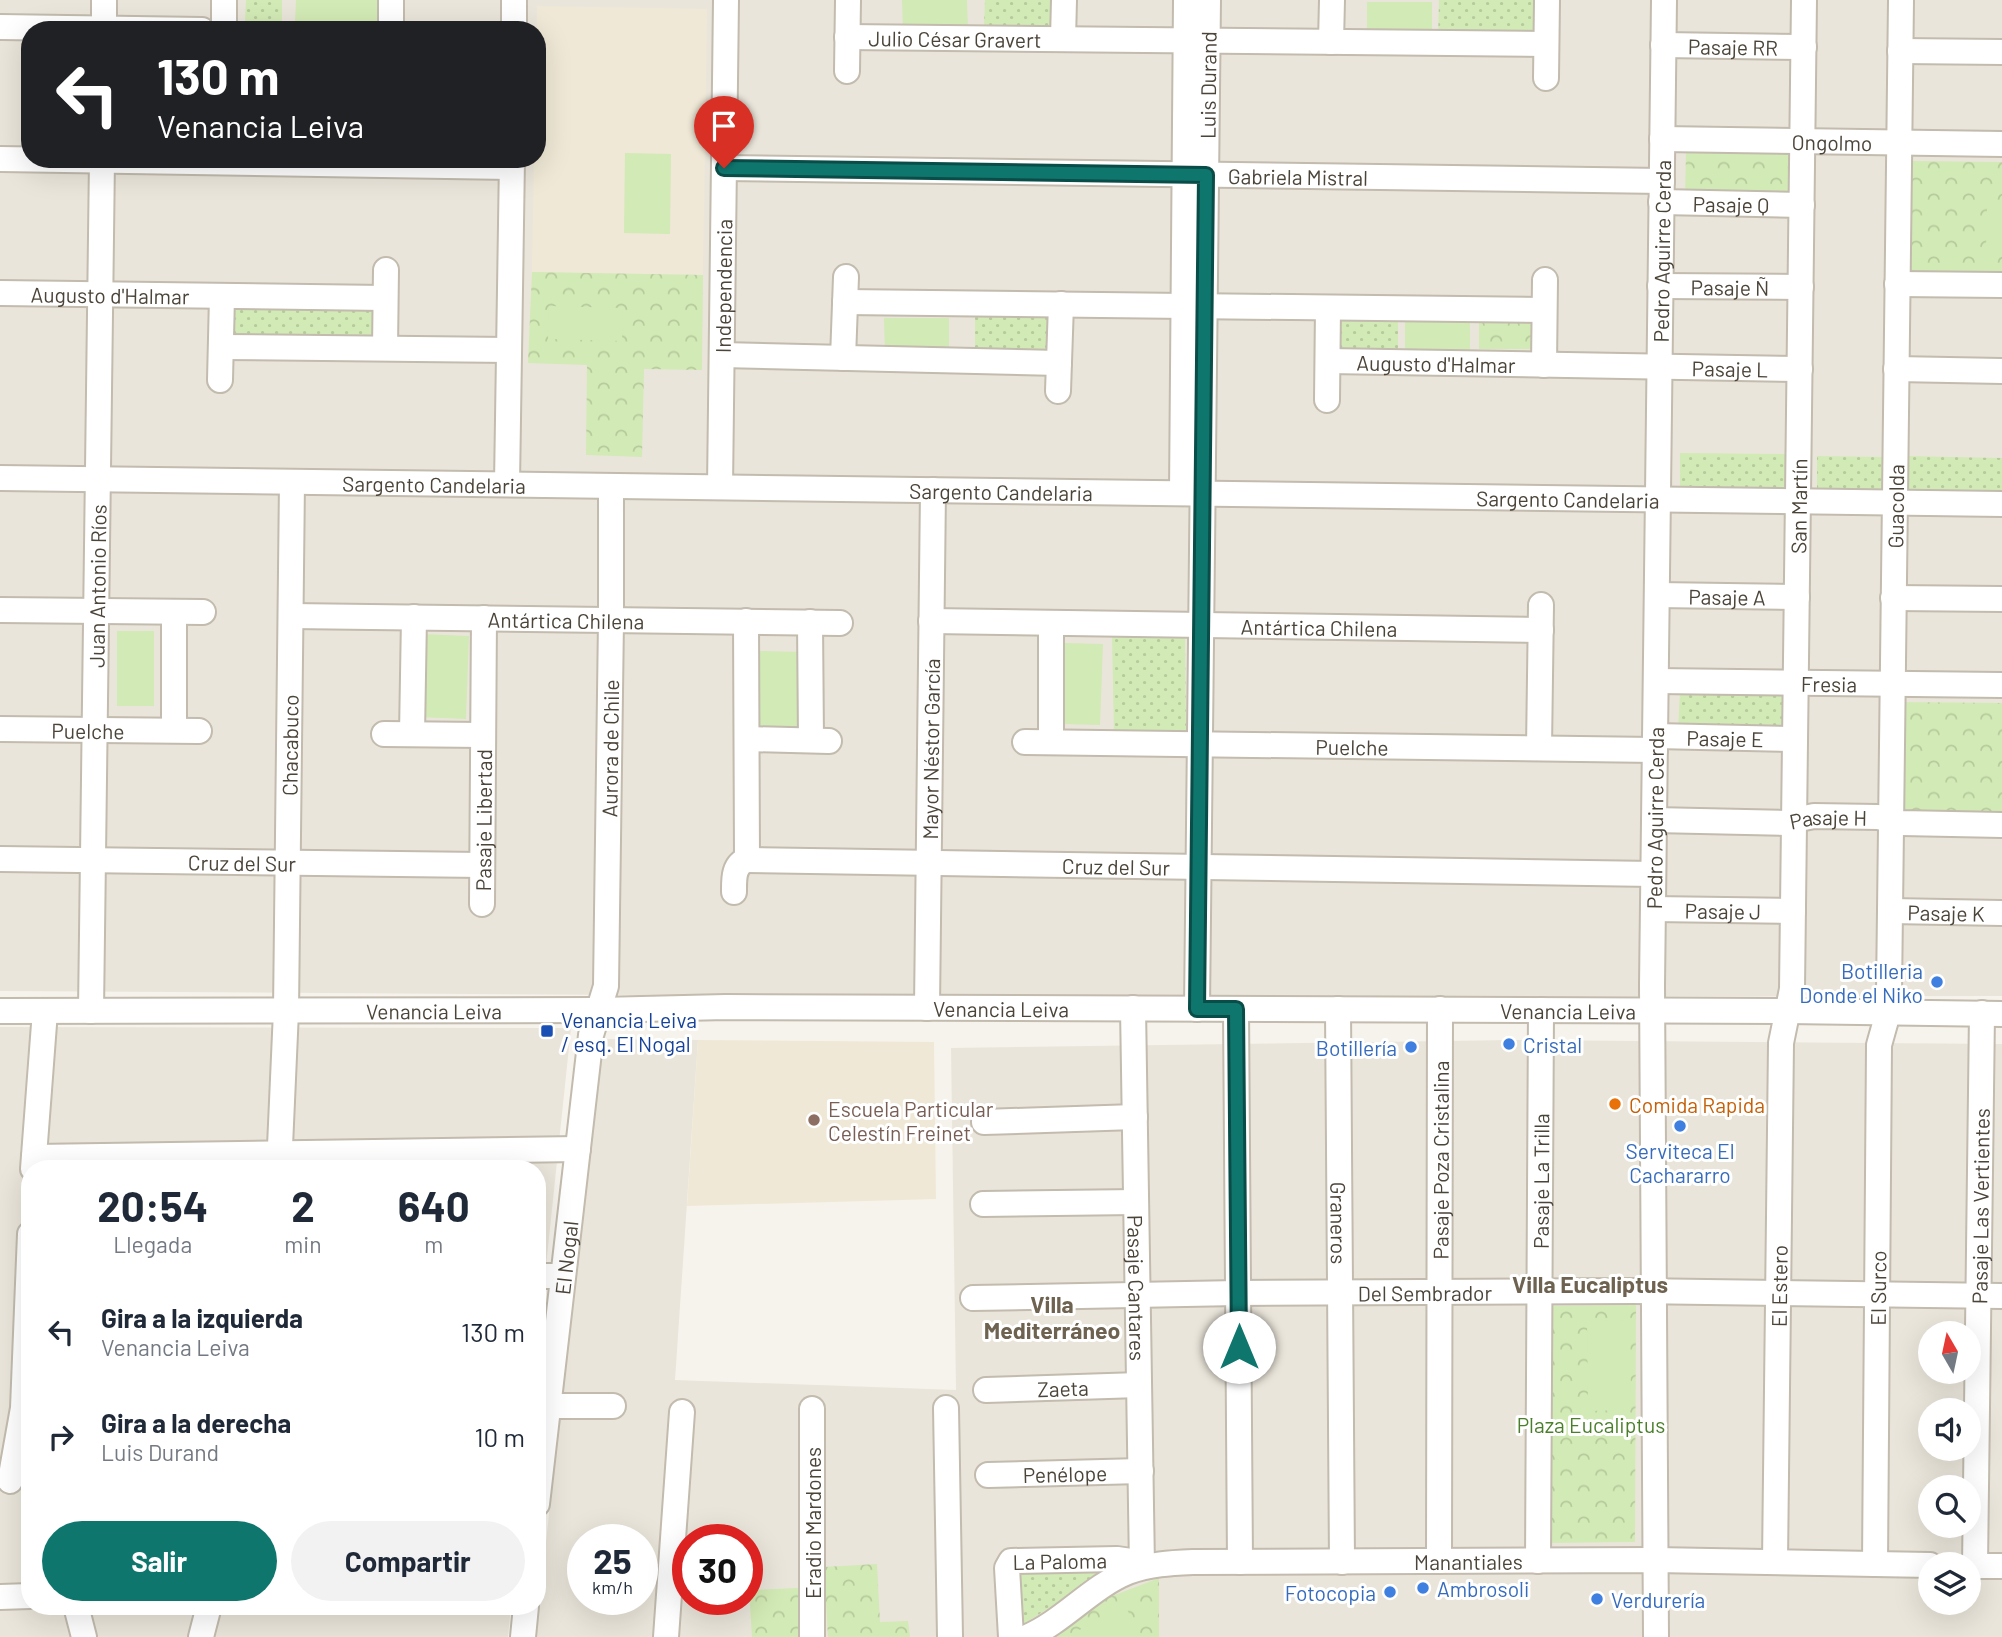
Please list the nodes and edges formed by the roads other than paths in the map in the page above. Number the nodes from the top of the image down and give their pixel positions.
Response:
1 (104, 0) edge
2 (224, 0) edge
3 (391, 0) edge
4 (514, 0) edge
5 (726, 0) edge
6 (848, 0) edge
7 (1064, 0) edge
8 (1186, 0) edge
9 (1208, 0) edge
10 (1332, 0) edge
11 (1547, 0) edge
12 (1664, 0) edge
13 (1804, 0) edge
14 (1901, 0) edge
15 (104, 21) edge
16 (224, 21) edge
17 (391, 21) edge
18 (514, 21) edge
19 (0, 27) edge
20 (21, 27) edge
21 (847, 37) junction
22 (1063, 39) junction
23 (1196, 41) junction
24 (1331, 42) junction
25 (1546, 44) junction
26 (1663, 45) junction
27 (1804, 47) junction
28 (1900, 51) junction
29 (2002, 52) edge
30 (847, 71) dead end
31 (1546, 78) dead end
32 (1662, 139) junction
33 (1803, 141) junction
34 (1899, 142) junction
35 (2002, 144) edge
36 (0, 159) edge
37 (21, 159) edge
38 (102, 168) edge
39 (512, 168) edge
40 (724, 168) junction
41 (1195, 174) junction
42 (1662, 192) junction
43 (1802, 205) junction
44 (386, 270) dead end
45 (1545, 280) dead end
46 (1897, 284) junction
47 (2002, 285) edge
48 (1660, 286) junction
49 (1801, 287) junction
50 (0, 293) edge
51 (100, 294) junction
52 (222, 296) junction
53 (386, 298) junction
54 (1061, 304) junction
55 (1194, 306) junction
56 (1328, 308) junction
57 (1544, 310) junction
58 (221, 347) junction
59 (385, 348) junction
60 (509, 349) junction
61 (722, 355) junction
62 (843, 358) junction
63 (1328, 361) junction
64 (1059, 363) junction
65 (1544, 365) junction
66 (1660, 367) junction
67 (1800, 369) junction
68 (1896, 369) junction
69 (2002, 371) edge
70 (220, 380) dead end
71 (1058, 391) dead end
72 (1327, 400) dead end
73 (0, 478) edge
74 (98, 479) junction
75 (292, 482) junction
76 (507, 484) junction
77 (611, 486) junction
78 (720, 487) junction
79 (933, 490) junction
80 (1193, 493) junction
81 (1658, 499) junction
82 (1798, 501) junction
83 (1894, 502) junction
84 (2002, 504) edge
85 (1657, 594) junction
86 (1797, 597) junction
87 (1893, 597) junction
88 (2002, 599) edge
89 (1541, 605) dead end
90 (0, 610) edge
91 (96, 611) junction
92 (174, 612) junction
93 (203, 612) dead end
94 (290, 616) junction
95 (414, 617) junction
96 (484, 618) junction
97 (611, 620) junction
98 (747, 621) junction
99 (931, 621) junction
100 (810, 622) junction
101 (840, 622) dead end
102 (1051, 623) junction
103 (1202, 625) junction
104 (1541, 630) junction
105 (1656, 681) junction
106 (1796, 682) junction
107 (1892, 684) junction
108 (2002, 685) edge
109 (0, 729) edge
110 (95, 730) junction
111 (174, 730) junction
112 (199, 731) dead end
113 (384, 734) dead end
114 (412, 734) junction
115 (483, 736) junction
116 (747, 739) junction
117 (1795, 739) junction
118 (1025, 741) dead end
119 (1051, 742) junction
120 (1655, 743) junction
121 (1200, 744) junction
122 (1539, 748) junction
123 (1654, 820) junction
124 (1794, 820) junction
125 (1890, 820) junction
126 (2002, 825) edge
127 (0, 859) edge
128 (93, 860) junction
129 (747, 860) junction
130 (288, 862) junction
131 (929, 863) junction
132 (482, 865) junction
133 (1199, 867) junction
134 (1653, 873) junction
135 (734, 892) dead end
136 (482, 904) dead end
137 (1653, 909) junction
138 (1793, 911) junction
139 (1890, 911) junction
140 (2002, 913) edge
141 (927, 1007) junction
142 (1133, 1008) junction
143 (1197, 1009) junction
144 (1236, 1009) junction
145 (1338, 1009) junction
146 (1440, 1009) junction
147 (599, 1010) junction
148 (1541, 1010) junction
149 (0, 1011) edge
150 (45, 1011) junction
151 (91, 1011) junction
152 (286, 1011) junction
153 (1653, 1011) junction
154 (1787, 1011) junction
155 (1888, 1013) junction
156 (1992, 1014) edge
157 (1135, 1117) junction
158 (985, 1122) dead end
159 (578, 1149) junction
160 (34, 1160) edge
161 (279, 1160) edge
162 (304, 1160) edge
163 (1136, 1202) junction
164 (983, 1204) dead end
165 (546, 1276) edge
166 (563, 1276) junction
167 (1440, 1292) junction
168 (1540, 1292) junction
169 (1654, 1292) junction
170 (1238, 1293) junction
171 (1340, 1293) junction
172 (1778, 1293) junction
173 (1877, 1294) junction
174 (1138, 1295) junction
175 (1990, 1296) edge
176 (973, 1298) dead end
177 (546, 1381) edge
178 (1139, 1385) junction
179 (986, 1390) dead end
180 (546, 1406) edge
181 (613, 1406) dead end
182 (946, 1408) dead end
183 (812, 1409) dead end
184 (682, 1412) dead end
185 (21, 1442) edge
186 (1141, 1471) junction
187 (988, 1475) dead end
188 (13, 1481) edge
189 (1973, 1552) edge
190 (1655, 1560) junction
191 (1538, 1561) junction
192 (1240, 1562) junction
193 (1342, 1562) junction
194 (1439, 1562) junction
195 (1775, 1562) junction
196 (1875, 1564) junction
197 (1918, 1565) edge
198 (1981, 1566) edge
199 (2002, 1566) edge
200 (1142, 1567) junction
201 (21, 1596) edge
202 (0, 1597) edge
203 (78, 1615) edge
204 (207, 1615) edge
205 (525, 1615) edge
206 (84, 1637) edge
207 (201, 1637) edge
208 (523, 1637) edge
209 (666, 1637) edge
210 (813, 1637) edge
211 (950, 1637) edge
212 (1011, 1637) edge
213 (1027, 1637) edge
214 (1656, 1637) edge

1 - 15 street
2 - 16 street
3 - 17 street
4 - 18 street
5 - 40 street, Independencia
6 - 21 street, Julio César Gravert
7 - 22 street, Julio César Gravert
8 - 23 street, Luis Durand
9 - 23 street, Luis Durand
10 - 24 street
11 - 25 street
12 - 26 street, Pedro Aguirre Cerda
13 - 27 street, San Martín
14 - 28 street, Guacolda
19 - 20 street
21 - 22 street, Julio César Gravert
21 - 30 street, Julio César Gravert
22 - 23 street, Julio César Gravert
23 - 24 street, Julio César Gravert
23 - 41 street, Luis Durand
24 - 25 street, Julio César Gravert
25 - 31 street
26 - 27 street, Pasaje RR
26 - 32 street, Pedro Aguirre Cerda
27 - 33 street, San Martín
28 - 29 street
28 - 34 street, Guacolda
32 - 33 street, Ongolmo
32 - 42 street, Pedro Aguirre Cerda
33 - 34 street, Ongolmo
33 - 43 street, San Martín
34 - 35 street, Ongolmo
34 - 46 street, Guacolda
36 - 37 street
38 - 51 street, Juan Antonio Ríos
39 - 60 street
40 - 41 street, Gabriela Mistral
40 - 61 street, Independencia
41 - 42 street, Gabriela Mistral
41 - 55 street, Luis Durand
42 - 43 street, Pasaje Q
42 - 48 street, Pedro Aguirre Cerda
43 - 49 street, San Martín
44 - 53 street
45 - 57 street, Augusto d'Halmar
46 - 47 street
46 - 68 street, Guacolda
48 - 49 street, Pasaje Ñ
48 - 66 street, Pedro Aguirre Cerda
49 - 67 street, San Martín
50 - 51 street, Augusto d'Halmar
51 - 52 street, Augusto d'Halmar
51 - 74 street, Juan Antonio Ríos
52 - 53 street, Augusto d'Halmar
52 - 58 street, Augusto d'Halmar
53 - 59 street
54 - 55 street
54 - 62 street
54 - 64 street
55 - 56 street
55 - 80 street, Luis Durand
56 - 57 street
56 - 63 street, Augusto d'Halmar
57 - 65 street, Augusto d'Halmar
58 - 59 street
58 - 70 street, Augusto d'Halmar
59 - 60 street
60 - 76 street
61 - 62 street
61 - 78 street, Independencia
62 - 64 street
63 - 65 street, Augusto d'Halmar
63 - 72 street, Augusto d'Halmar
64 - 71 street
65 - 66 street, Augusto d'Halmar
66 - 67 street, Pasaje L
66 - 81 street, Pedro Aguirre Cerda
67 - 82 street, San Martín
68 - 69 street
68 - 83 street, Guacolda
73 - 74 street, Sargento Candelaria
74 - 75 street, Sargento Candelaria
74 - 91 street, Juan Antonio Ríos
75 - 76 street, Sargento Candelaria
75 - 94 street, Chacabuco
76 - 77 street, Sargento Candelaria
77 - 78 street, Sargento Candelaria
77 - 97 street, Aurora de Chile
78 - 79 street, Sargento Candelaria
79 - 80 street, Sargento Candelaria
79 - 99 street, Mayor Néstor García
80 - 81 street, Sargento Candelaria
80 - 103 street, Luis Durand
81 - 82 street, Sargento Candelaria
81 - 85 street, Pedro Aguirre Cerda
82 - 83 street, Sargento Candelaria
82 - 86 street, San Martín
83 - 84 street, Sargento Candelaria
83 - 87 street, Guacolda
85 - 86 street, Pasaje A
85 - 105 street, Pedro Aguirre Cerda
86 - 106 street, San Martín
87 - 88 street
87 - 107 street, Guacolda
89 - 104 street
90 - 91 street
91 - 92 street
91 - 110 street, Juan Antonio Ríos
92 - 93 street
92 - 111 street
94 - 95 street, Antártica Chilena
94 - 130 street, Chacabuco
95 - 96 street, Antártica Chilena
95 - 114 street
96 - 97 street, Antártica Chilena
96 - 115 street, Pasaje Libertad
97 - 98 street, Antártica Chilena
97 - 147 street, Aurora de Chile
98 - 100 street, Antártica Chilena
98 - 116 street
99 - 102 street, Antártica Chilena
99 - 131 street, Mayor Néstor García
100 - 101 street, Antártica Chilena
100 - 116 street
102 - 103 street, Antártica Chilena
102 - 119 street
103 - 104 street, Antártica Chilena
103 - 121 street, Luis Durand
104 - 122 street
105 - 106 street, Fresia
105 - 120 street, Pedro Aguirre Cerda
106 - 107 street, Fresia
106 - 117 street, San Martín
107 - 108 street, Fresia
107 - 125 street, Guacolda
109 - 110 street, Puelche
110 - 111 street, Puelche
110 - 128 street, Juan Antonio Ríos
111 - 112 street, Puelche
113 - 114 street, Pasaje Libertad
114 - 115 street, Pasaje Libertad
115 - 132 street, Pasaje Libertad
116 - 129 street
117 - 120 street, Pasaje E
117 - 124 street, San Martín
118 - 119 street, Puelche
119 - 121 street, Puelche
120 - 122 street, Puelche
120 - 123 street, Pedro Aguirre Cerda
121 - 122 street, Puelche
121 - 133 street, Luis Durand
123 - 124 street, Pasaje H
123 - 134 street, Pedro Aguirre Cerda
124 - 125 street, Pasaje H
124 - 138 street, San Martín
125 - 126 street, Pasaje H
125 - 139 street, Guacolda
127 - 128 street, Cruz del Sur
128 - 130 street, Cruz del Sur
128 - 151 street, Juan Antonio Ríos
129 - 131 street, Cruz del Sur
129 - 135 street
130 - 132 street, Cruz del Sur
130 - 152 street, Chacabuco
131 - 133 street, Cruz del Sur
131 - 141 street, Mayor Néstor García
132 - 136 street, Pasaje Libertad
133 - 134 street, Cruz del Sur
133 - 143 street, Luis Durand
134 - 137 street, Pedro Aguirre Cerda
137 - 138 street, Pasaje J
137 - 153 street, Pedro Aguirre Cerda
138 - 154 street, San Martín
139 - 140 street, Pasaje K
139 - 155 street, Guacolda
141 - 142 street, Venancia Leiva
141 - 147 street, Venancia Leiva
142 - 143 street, Venancia Leiva
142 - 157 street, Pasaje Cantares
143 - 144 street, Venancia Leiva
144 - 145 street, Venancia Leiva
144 - 170 street
145 - 146 street, Venancia Leiva
145 - 171 street, Graneros
146 - 148 street, Venancia Leiva
146 - 167 street, Pasaje Poza Cristalina
147 - 152 street, Venancia Leiva
147 - 159 street, El Nogal
148 - 153 street, Venancia Leiva
148 - 168 street, Pasaje La Trilla
149 - 150 street, Venancia Leiva
150 - 151 street, Venancia Leiva
150 - 160 street
151 - 152 street, Venancia Leiva
152 - 161 street, Chacabuco
153 - 154 street, Venancia Leiva
153 - 169 street, Pedro Aguirre Cerda
154 - 155 street, Venancia Leiva
154 - 172 street, El Estero
155 - 156 street, Venancia Leiva
155 - 173 street, El Surco
156 - 175 street, Pasaje Las Vertientes
157 - 158 street
157 - 163 street, Pasaje Cantares
159 - 162 street
159 - 166 street, El Nogal
163 - 164 street
163 - 174 street, Pasaje Cantares
165 - 166 street
166 - 177 street, El Nogal
167 - 168 street, Del Sembrador
167 - 171 street, Del Sembrador
167 - 194 street, Pasaje Poza Cristalina
168 - 169 street, Del Sembrador
168 - 191 street, Pasaje La Trilla
169 - 172 street, Del Sembrador
169 - 190 street, Pedro Aguirre Cerda
170 - 171 street, Del Sembrador
170 - 174 street, Del Sembrador
170 - 192 street
171 - 193 street, Graneros
172 - 173 street, Del Sembrador
172 - 195 street, El Estero
173 - 175 street, Del Sembrador
173 - 196 street, El Surco
174 - 176 street, Del Sembrador
174 - 178 street, Pasaje Cantares
175 - 189 street, Pasaje Las Vertientes
178 - 179 street, Zaeta
178 - 186 street, Pasaje Cantares
180 - 181 street
182 - 211 street
183 - 210 street, Eradio Mardones
184 - 209 street
185 - 188 street
186 - 187 street, Penélope
186 - 200 street, Pasaje Cantares
190 - 191 street, Manantiales
190 - 195 street, Manantiales
190 - 214 street, Pedro Aguirre Cerda
191 - 194 street, Manantiales
192 - 193 street, Manantiales
192 - 200 street, Manantiales
193 - 194 street, Manantiales
195 - 196 street, Manantiales
196 - 197 street, Manantiales
198 - 199 street
200 - 212 street, La Paloma
200 - 213 street, Manantiales
201 - 202 street
203 - 206 street
204 - 207 street
205 - 208 street

